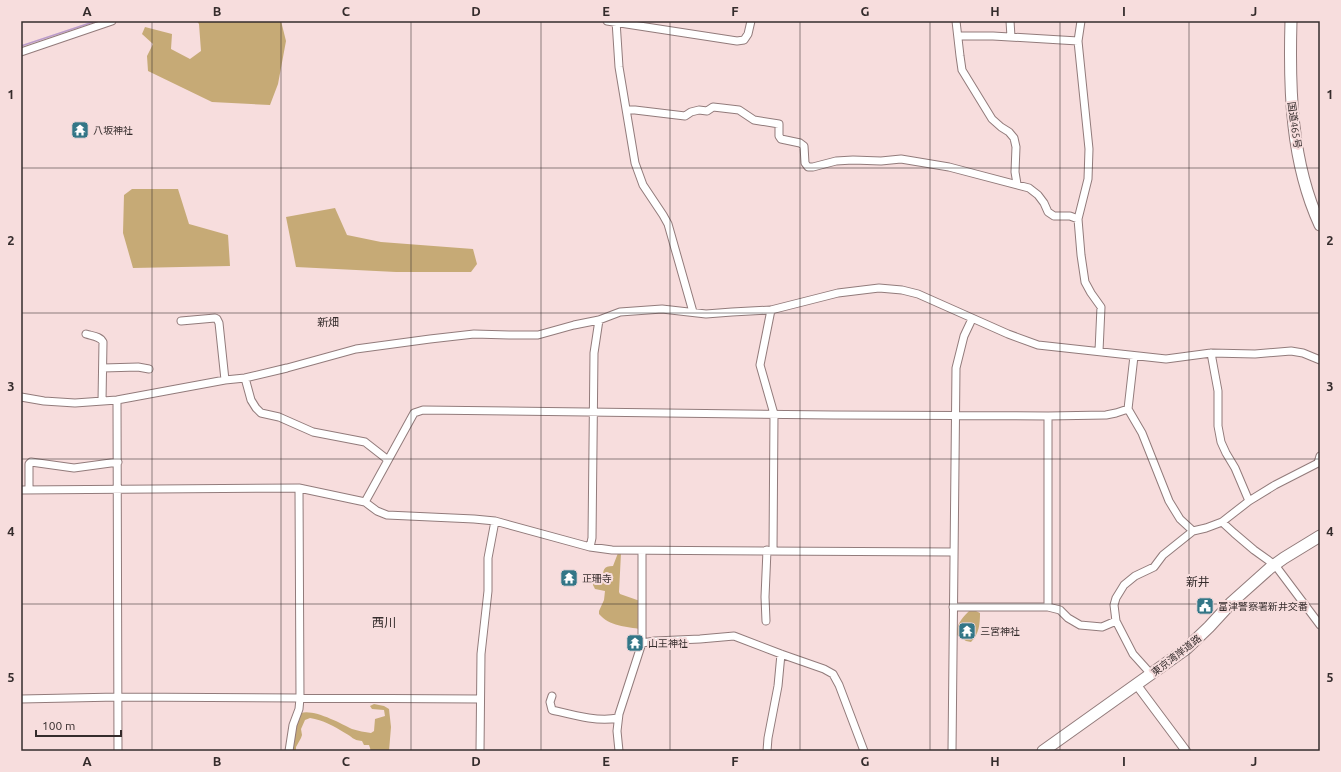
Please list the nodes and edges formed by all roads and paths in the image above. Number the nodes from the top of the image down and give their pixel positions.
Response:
1 (112, 21) edge
2 (607, 21) edge
3 (751, 21) edge
4 (956, 21) edge
5 (1010, 21) edge
6 (1081, 21) edge
7 (1291, 21) edge
8 (615, 22) edge
9 (958, 36) junction
10 (1011, 37) junction
11 (1078, 41) junction
12 (21, 52) edge
13 (627, 110) junction
14 (1016, 184) junction
15 (1078, 219) junction
16 (1320, 225) edge
17 (771, 310) junction
18 (693, 312) junction
19 (972, 318) junction
20 (599, 320) junction
21 (181, 321) dead end
22 (86, 334) dead end
23 (1099, 351) junction
24 (1211, 353) junction
25 (1134, 356) junction
26 (1320, 360) edge
27 (103, 368) junction
28 (149, 369) dead end
29 (245, 378) junction
30 (225, 380) junction
31 (21, 397) edge
32 (117, 400) junction
33 (102, 401) junction
34 (1128, 409) junction
35 (593, 412) junction
36 (774, 414) junction
37 (955, 415) junction
38 (1048, 416) junction
39 (388, 460) junction
40 (1319, 461) edge
41 (118, 462) junction
42 (299, 488) junction
43 (25, 490) edge
44 (118, 490) junction
45 (1248, 501) junction
46 (365, 502) junction
47 (495, 521) junction
48 (1222, 522) junction
49 (1193, 531) junction
50 (1320, 536) edge
51 (590, 547) junction
52 (770, 550) junction
53 (642, 551) junction
54 (954, 552) junction
55 (1275, 565) junction
56 (953, 607) junction
57 (1048, 607) junction
58 (766, 621) dead end
59 (1116, 621) junction
60 (1320, 625) edge
61 (642, 643) junction
62 (781, 654) junction
63 (1151, 674) junction
64 (1136, 684) junction
65 (552, 696) dead end
66 (118, 698) junction
67 (300, 698) junction
68 (21, 699) edge
69 (480, 699) junction
70 (618, 718) junction
71 (118, 751) edge
72 (289, 751) edge
73 (480, 751) edge
74 (619, 751) edge
75 (767, 751) edge
76 (864, 751) edge
77 (952, 751) edge
78 (1043, 751) edge
79 (1186, 751) edge

1 - 12 street
2 - 8 street
3 - 8 street
4 - 9 street
5 - 10 street
6 - 11 street
7 - 16 highway, 国道465号
8 - 13 street
9 - 10 street
9 - 14 street
10 - 11 street
11 - 15 street
13 - 14 street
13 - 18 street
14 - 15 street
15 - 23 street
17 - 18 street
17 - 19 street
17 - 36 street
18 - 20 street
19 - 23 street
19 - 37 street
20 - 29 street
20 - 35 street
21 - 30 street
22 - 27 street
23 - 25 street
24 - 25 street
24 - 26 street
24 - 45 street
25 - 34 street
27 - 28 street
27 - 33 street
29 - 30 street
29 - 39 street
30 - 32 street
31 - 33 street
32 - 33 street
32 - 41 street
34 - 38 street
34 - 49 street
35 - 36 street
35 - 39 street
35 - 51 street
36 - 37 street
36 - 52 street
37 - 38 street
37 - 54 street
38 - 57 street
39 - 46 street
40 - 45 street
41 - 43 street
41 - 44 street
42 - 44 street
42 - 46 street
42 - 67 street
43 - 44 street
44 - 66 street
45 - 48 street
46 - 47 street
47 - 51 street
47 - 69 street
48 - 49 street
48 - 55 street
49 - 59 street
50 - 55 highway, 東京湾岸道路
51 - 53 street
52 - 53 street
52 - 54 street
52 - 58 street
53 - 61 street
54 - 56 street
55 - 60 street
55 - 63 highway, 東京湾岸道路
56 - 57 street
56 - 77 street
57 - 59 street
59 - 63 street
61 - 62 street
61 - 70 street
62 - 75 street
62 - 76 street
63 - 64 highway, 東京湾岸道路
64 - 78 highway, 東京湾岸道路
64 - 79 street
65 - 70 street
66 - 67 street
66 - 68 street
66 - 71 street
67 - 69 street
67 - 72 street
69 - 73 street
70 - 74 street

